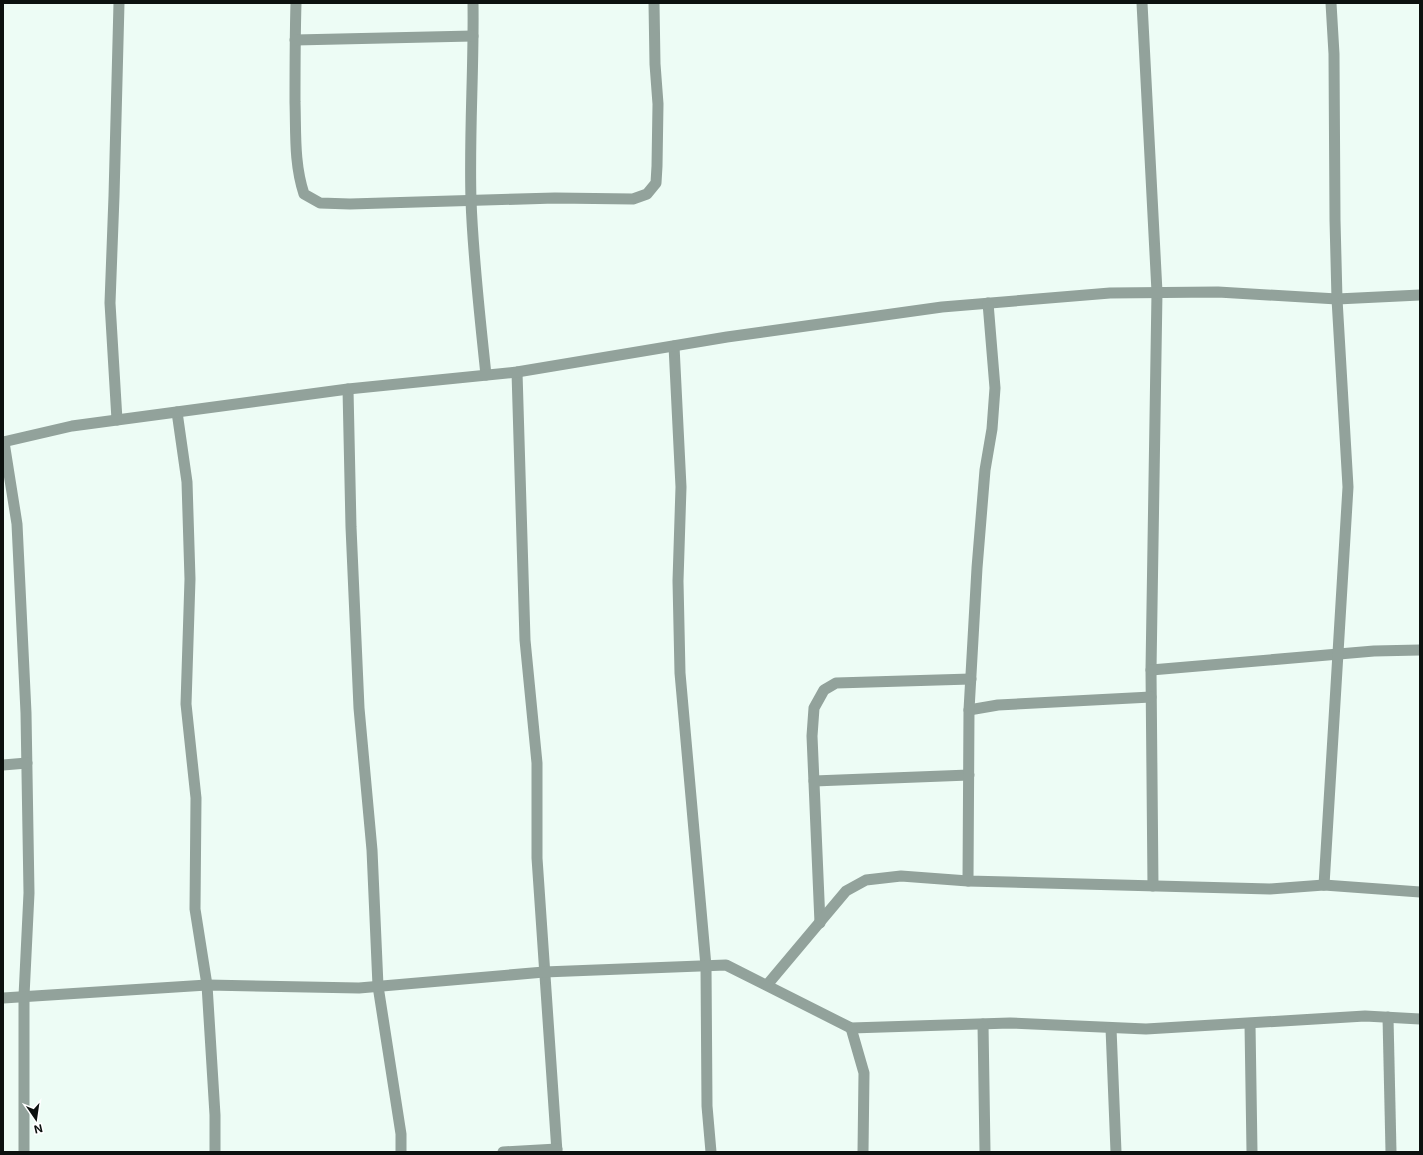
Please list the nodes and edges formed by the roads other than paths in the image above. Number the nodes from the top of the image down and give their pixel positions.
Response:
1 (119, 3) edge
2 (296, 3) edge
3 (473, 3) edge
4 (654, 3) edge
5 (1142, 3) edge
6 (1331, 3) edge
7 (473, 36) junction
8 (295, 40) junction
9 (471, 200) junction
10 (1158, 292) junction
11 (1420, 295) edge
12 (1337, 299) junction
13 (988, 303) junction
14 (674, 346) junction
15 (517, 372) junction
16 (486, 375) junction
17 (348, 389) junction
18 (177, 412) junction
19 (117, 420) junction
20 (3, 442) edge
21 (1420, 650) edge
22 (1337, 654) junction
23 (1151, 670) junction
24 (971, 678) junction
25 (1151, 697) junction
26 (969, 710) junction
27 (27, 763) junction
28 (3, 765) edge
29 (969, 775) junction
30 (814, 781) junction
31 (968, 881) junction
32 (1324, 885) junction
33 (1153, 886) junction
34 (1420, 892) edge
35 (820, 923) junction
36 (706, 966) junction
37 (544, 972) junction
38 (207, 985) junction
39 (767, 985) junction
40 (378, 986) junction
41 (24, 996) junction
42 (3, 998) edge
43 (1388, 1017) junction
44 (1420, 1019) edge
45 (983, 1024) junction
46 (1250, 1024) junction
47 (851, 1028) junction
48 (1111, 1028) junction
49 (557, 1150) edge
50 (24, 1152) edge
51 (215, 1152) edge
52 (401, 1152) edge
53 (503, 1152) edge
54 (711, 1152) edge
55 (863, 1152) edge
56 (985, 1152) edge
57 (1116, 1152) edge
58 (1252, 1152) edge
59 (1391, 1152) edge

1 - 19 street
2 - 8 street
3 - 7 street
4 - 9 street
5 - 10 street
6 - 12 street
7 - 8 street
7 - 9 street
8 - 9 street
9 - 16 street
10 - 12 street
10 - 13 street
10 - 23 street
11 - 12 street
12 - 22 street
13 - 14 street
13 - 24 street
14 - 15 street
14 - 36 street
15 - 16 street
15 - 37 street
16 - 17 street
17 - 18 street
17 - 40 street
18 - 19 street
18 - 38 street
19 - 20 street
20 - 27 street
21 - 22 street
22 - 23 street
22 - 32 street
23 - 25 street
24 - 26 street
24 - 30 street
25 - 26 street
25 - 33 street
26 - 29 street
27 - 28 street
27 - 41 street
29 - 30 street
29 - 31 street
30 - 35 street
31 - 33 street
31 - 35 street
32 - 33 street
32 - 34 street
35 - 39 street
36 - 37 street
36 - 39 street
36 - 54 street
37 - 40 street
37 - 49 street
38 - 40 street
38 - 41 street
38 - 51 street
39 - 47 street
40 - 52 street
41 - 42 street
41 - 50 street
43 - 44 street
43 - 46 street
43 - 59 street
45 - 47 street
45 - 48 street
45 - 56 street
46 - 48 street
46 - 58 street
47 - 55 street
48 - 57 street
49 - 53 street

